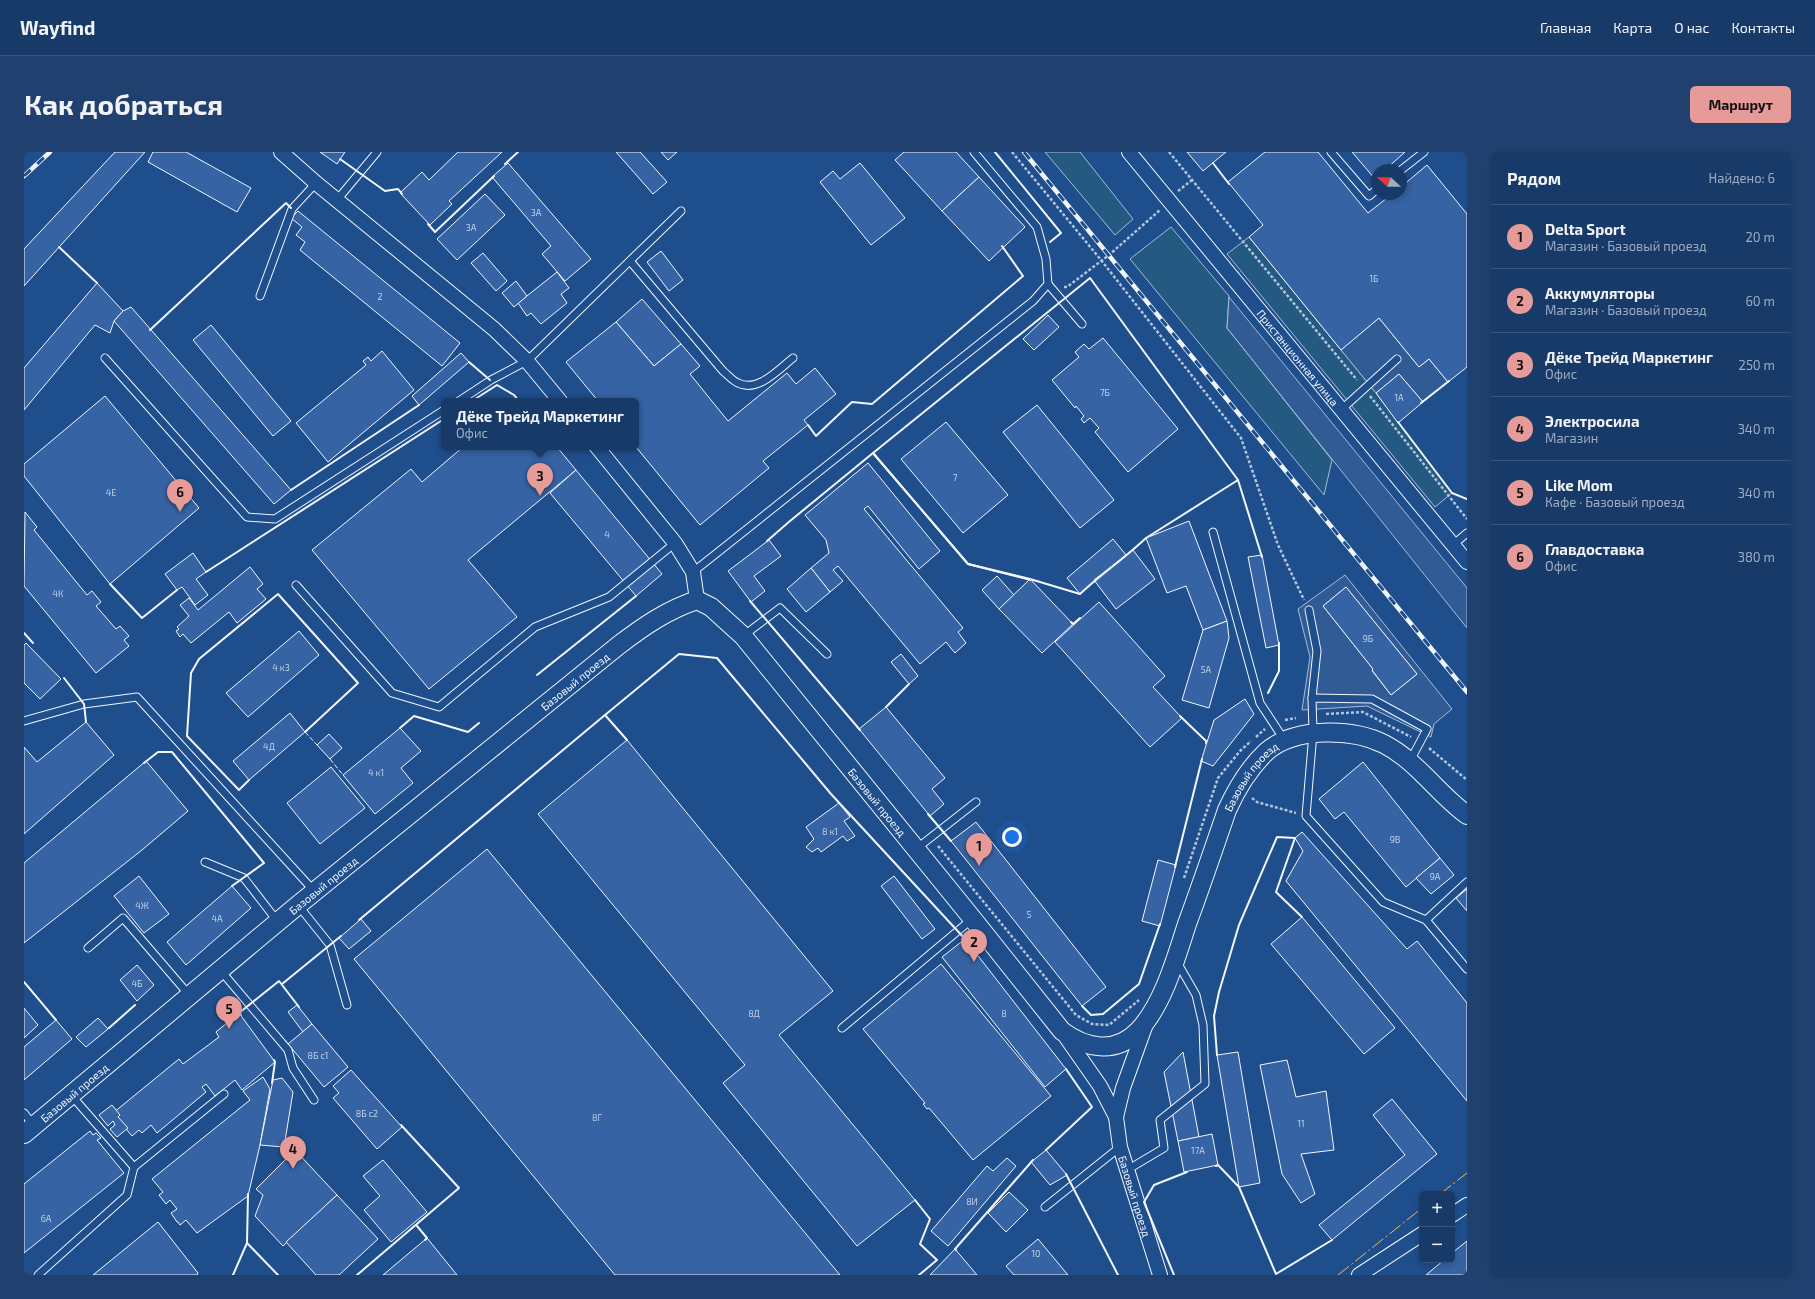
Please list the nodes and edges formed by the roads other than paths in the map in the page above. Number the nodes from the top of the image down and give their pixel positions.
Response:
1 (281, 152) edge
2 (377, 152) edge
3 (974, 152) edge
4 (1129, 152) edge
5 (1331, 152) edge
6 (1424, 152) edge
7 (1407, 165) edge
8 (316, 183) junction
9 (1371, 194) edge
10 (337, 200) junction
11 (681, 211) dead end
12 (630, 260) junction
13 (1048, 284) junction
14 (260, 296) dead end
15 (1082, 324) dead end
16 (105, 358) dead end
17 (793, 358) dead end
18 (1396, 359) dead end
19 (527, 361) junction
20 (463, 398) edge
21 (558, 398) edge
22 (1342, 409) junction
23 (441, 412) edge
24 (599, 450) edge
25 (1213, 532) dead end
26 (1467, 533) edge
27 (675, 543) junction
28 (1453, 545) junction
29 (1467, 562) edge
30 (693, 572) junction
31 (296, 585) dead end
32 (697, 600) junction
33 (1309, 610) road end
34 (743, 636) junction
35 (827, 654) dead end
36 (1312, 698) junction
37 (24, 720) edge
38 (1313, 724) junction
39 (1285, 741) junction
40 (1410, 762) junction
41 (976, 802) dead end
42 (1467, 815) edge
43 (916, 850) junction
44 (205, 862) dead end
45 (1467, 882) edge
46 (315, 892) junction
47 (298, 905) junction
48 (972, 918) junction
49 (1426, 920) junction
50 (278, 922) junction
51 (88, 948) dead end
52 (1175, 959) junction
53 (1467, 969) edge
54 (221, 971) junction
55 (190, 996) junction
56 (347, 1005) dead end
57 (1149, 1017) junction
58 (842, 1028) dead end
59 (1062, 1031) junction
60 (224, 1094) dead end
61 (71, 1095) junction
62 (314, 1100) dead end
63 (1116, 1116) junction
64 (27, 1124) edge
65 (1120, 1147) junction
66 (134, 1167) junction
67 (1127, 1170) junction
68 (1466, 1207) edge
69 (1045, 1208) dead end
70 (1455, 1213) edge
71 (1419, 1236) edge
72 (38, 1275) edge
73 (1160, 1275) edge
74 (1359, 1275) edge

1 - 8 street
2 - 10 lane
3 - 13 lane
4 - 22 street, Пристанционная улица
5 - 9 lane
6 - 7 lane
8 - 10 street
8 - 14 lane
10 - 19 street
11 - 12 lane
12 - 17 lane
12 - 19 lane
13 - 15 lane
13 - 30 lane
16 - 23 lane
18 - 22 lane
19 - 20 lane
19 - 21 street
22 - 28 street, Пристанционная улица
24 - 27 street
25 - 39 lane
26 - 28 lane
27 - 30 street
27 - 31 lane
28 - 29 street, Пристанционная улица
30 - 32 street
32 - 34 street, Базовый проезд
32 - 46 street, Базовый проезд
33 - 36 lane
34 - 35 lane
34 - 43 street, Базовый проезд
36 - 38 lane
36 - 40 lane
37 - 46 lane
38 - 39 street, Базовый проезд
38 - 40 street, Базовый проезд
38 - 49 lane
39 - 52 street, Базовый проезд
40 - 42 street, Базовый проезд
41 - 43 lane
43 - 48 street, Базовый проезд
44 - 50 lane
45 - 49 lane
46 - 47 street, Базовый проезд
47 - 50 street, Базовый проезд
47 - 56 lane
48 - 58 lane
48 - 59 street, Базовый проезд
49 - 53 lane
50 - 54 street, Базовый проезд
51 - 55 lane
52 - 57 street, Базовый проезд
52 - 67 lane
54 - 55 street, Базовый проезд
54 - 62 lane
55 - 61 street, Базовый проезд
57 - 59 street, Базовый проезд
57 - 63 street, Базовый проезд
59 - 63 street, Базовый проезд
60 - 66 lane
61 - 64 street, Базовый проезд
61 - 66 lane
63 - 65 street, Базовый проезд
65 - 67 street, Базовый проезд
65 - 69 lane
66 - 72 lane
67 - 73 street, Базовый проезд
68 - 70 street
71 - 74 street

